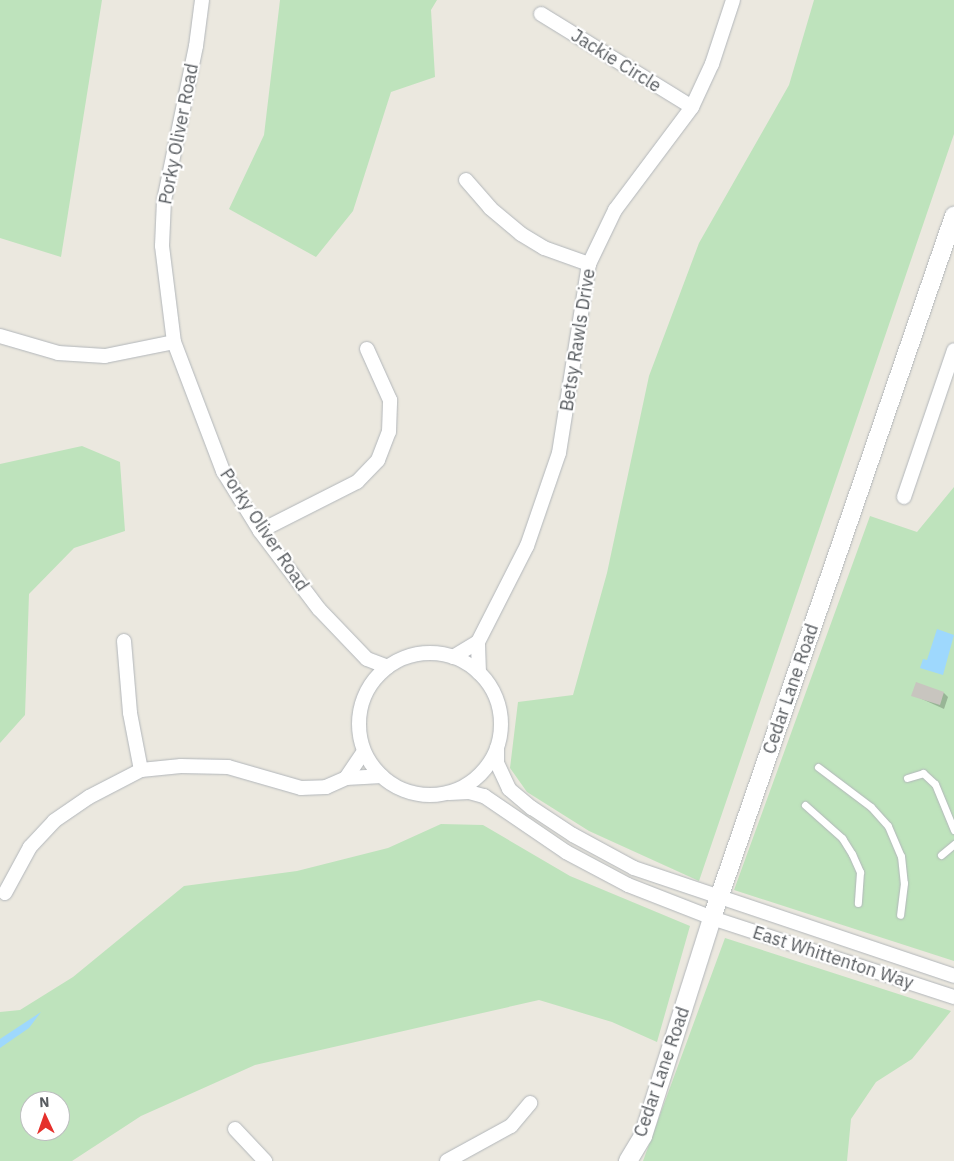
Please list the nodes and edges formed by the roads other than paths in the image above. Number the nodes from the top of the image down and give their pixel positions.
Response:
1 (202, 0) edge
2 (733, 0) edge
3 (541, 14) dead end
4 (692, 107) junction
5 (466, 180) dead end
6 (954, 216) edge
7 (589, 264) junction
8 (0, 336) edge
9 (174, 342) junction
10 (367, 348) dead end
11 (954, 350) edge
12 (904, 497) dead end
13 (260, 530) junction
14 (124, 641) dead end
15 (478, 642) junction
16 (453, 657) junction
17 (367, 659) junction
18 (388, 667) junction
19 (479, 673) junction
20 (370, 687) junction
21 (498, 748) junction
22 (364, 751) junction
23 (818, 766) dead end
24 (141, 770) junction
25 (382, 776) junction
26 (346, 778) junction
27 (907, 778) dead end
28 (449, 793) junction
29 (805, 805) dead end
30 (954, 830) edge
31 (954, 844) edge
32 (941, 855) dead end
33 (5, 894) dead end
34 (719, 899) junction
35 (858, 903) dead end
36 (900, 915) dead end
37 (712, 918) junction
38 (954, 976) edge
39 (954, 997) edge
40 (530, 1103) dead end
41 (235, 1129) dead end
42 (265, 1161) edge
43 (447, 1161) edge
44 (628, 1161) edge

1 - 9 street, Porky Oliver Road
2 - 4 street, Betsy Rawls Drive
3 - 4 street, Jackie Circle
4 - 7 street, Betsy Rawls Drive
5 - 7 street
6 - 34 street, Cedar Lane Road
7 - 15 street, Betsy Rawls Drive
8 - 9 street
9 - 13 street, Porky Oliver Road
10 - 13 street
11 - 12 street
13 - 17 street, Porky Oliver Road
14 - 24 street
15 - 16 street
15 - 19 street, Betsy Rawls Drive
16 - 18 street
16 - 19 street
17 - 18 street, Porky Oliver Road
17 - 20 street
18 - 20 street
19 - 21 street
20 - 22 street
21 - 28 street
21 - 34 street, East Whittenton Way
22 - 25 street
22 - 26 street
23 - 36 lane
24 - 26 street
24 - 33 street
25 - 26 street
25 - 28 street
27 - 30 lane
28 - 37 street, East Whittenton Way
29 - 35 lane
31 - 32 lane
34 - 37 street, Cedar Lane Road
34 - 38 street, East Whittenton Way
37 - 39 street, East Whittenton Way
37 - 44 street, Cedar Lane Road
40 - 43 street
41 - 42 street

